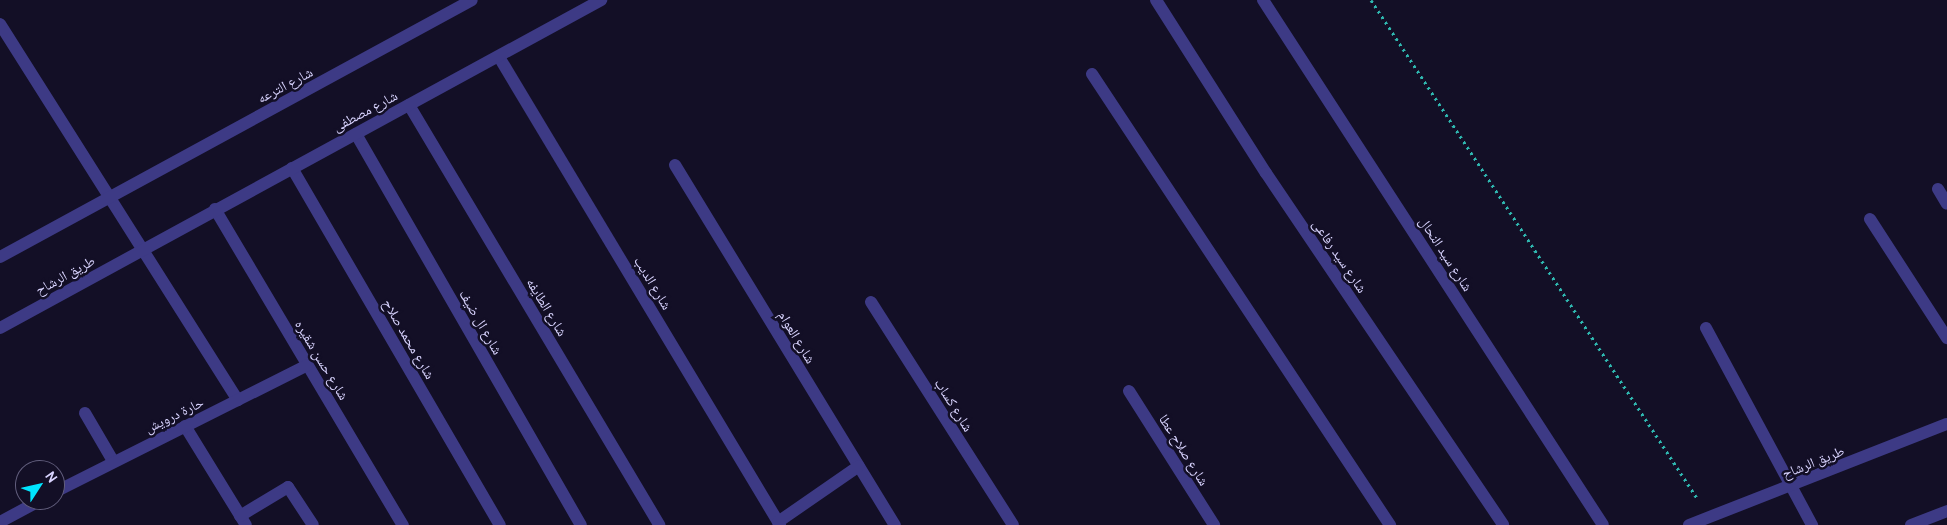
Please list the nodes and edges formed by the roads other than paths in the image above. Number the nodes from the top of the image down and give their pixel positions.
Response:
1 (472, 0) edge
2 (601, 0) edge
3 (1156, 0) edge
4 (1264, 0) edge
5 (0, 24) edge
6 (499, 57) junction
7 (1092, 74) dead end
8 (409, 105) junction
9 (356, 134) junction
10 (675, 165) dead end
11 (292, 168) junction
12 (1938, 189) dead end
13 (114, 201) junction
14 (1947, 204) edge
15 (215, 210) junction
16 (1870, 219) dead end
17 (144, 249) junction
18 (0, 257) edge
19 (871, 302) dead end
20 (1943, 324) edge
21 (0, 328) edge
22 (1706, 328) dead end
23 (1947, 338) edge
24 (307, 365) junction
25 (1129, 391) dead end
26 (238, 400) junction
27 (85, 413) dead end
28 (1947, 424) edge
29 (185, 426) junction
30 (113, 461) junction
31 (859, 466) junction
32 (65, 487) edge
33 (1791, 487) junction
34 (22, 510) edge
35 (1947, 511) edge
36 (243, 520) edge
37 (0, 522) edge
38 (779, 523) edge
39 (313, 525) edge
40 (403, 525) edge
41 (500, 525) edge
42 (581, 525) edge
43 (659, 525) edge
44 (894, 525) edge
45 (1012, 525) edge
46 (1214, 525) edge
47 (1390, 525) edge
48 (1503, 525) edge
49 (1603, 525) edge
50 (1690, 525) edge
51 (1812, 525) edge
52 (1911, 525) edge

1 - 13 street, شارع الترعه
2 - 6 street, شارع مصطفى
3 - 48 street, شارع سيد رفاعى
4 - 49 street, شارع سيد النحال
5 - 13 street
6 - 8 street, شارع مصطفى
6 - 38 street, شارع الديب
7 - 47 street
8 - 9 street, شارع مصطفى
8 - 43 street, شارع الطايفه
9 - 11 street, شارع مصطفى
9 - 42 street, شارع ال ضيف
10 - 31 street, شارع العوام
11 - 15 street, شارع مصطفى
11 - 41 street, شارع محمد صلاح
12 - 14 street
13 - 17 street
13 - 18 street
15 - 17 street, شارع مصطفى
15 - 24 street, شارع حسن شقيره
16 - 20 street
17 - 21 street, طريق الرشاح
17 - 26 street
19 - 45 street, شارع كساب
20 - 23 street
22 - 33 street
24 - 26 street, حارة درويش
24 - 40 street, شارع حسن شقيره
25 - 46 street, شارع صلاح عطا
26 - 29 street, حارة درويش
27 - 30 street
28 - 33 street, طريق الرشاح
29 - 30 street, حارة درويش
29 - 36 street
30 - 32 street, حارة درويش
31 - 38 street
31 - 44 street, شارع العوام
33 - 50 street, طريق الرشاح
33 - 51 street
34 - 37 street
35 - 52 street
36 - 39 street

